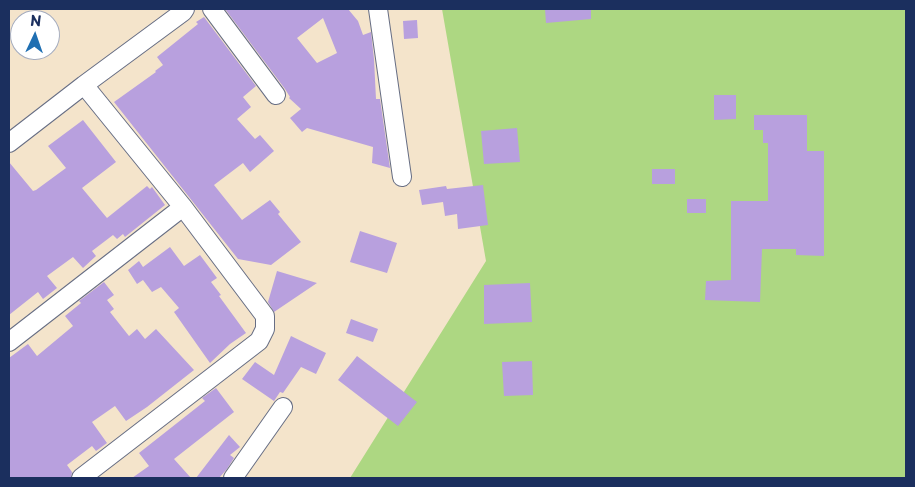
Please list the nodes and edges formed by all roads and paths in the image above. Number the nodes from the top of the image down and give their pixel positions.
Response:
1 (185, 9) edge
2 (212, 9) edge
3 (378, 9) edge
4 (84, 85) junction
5 (276, 95) dead end
6 (9, 143) edge
7 (402, 178) dead end
8 (183, 207) junction
9 (9, 342) edge
10 (284, 407) dead end
11 (81, 478) edge
12 (232, 478) edge

1 - 4 street
2 - 5 street
3 - 7 street
4 - 6 street
4 - 8 street
8 - 9 street
8 - 11 street
10 - 12 street

